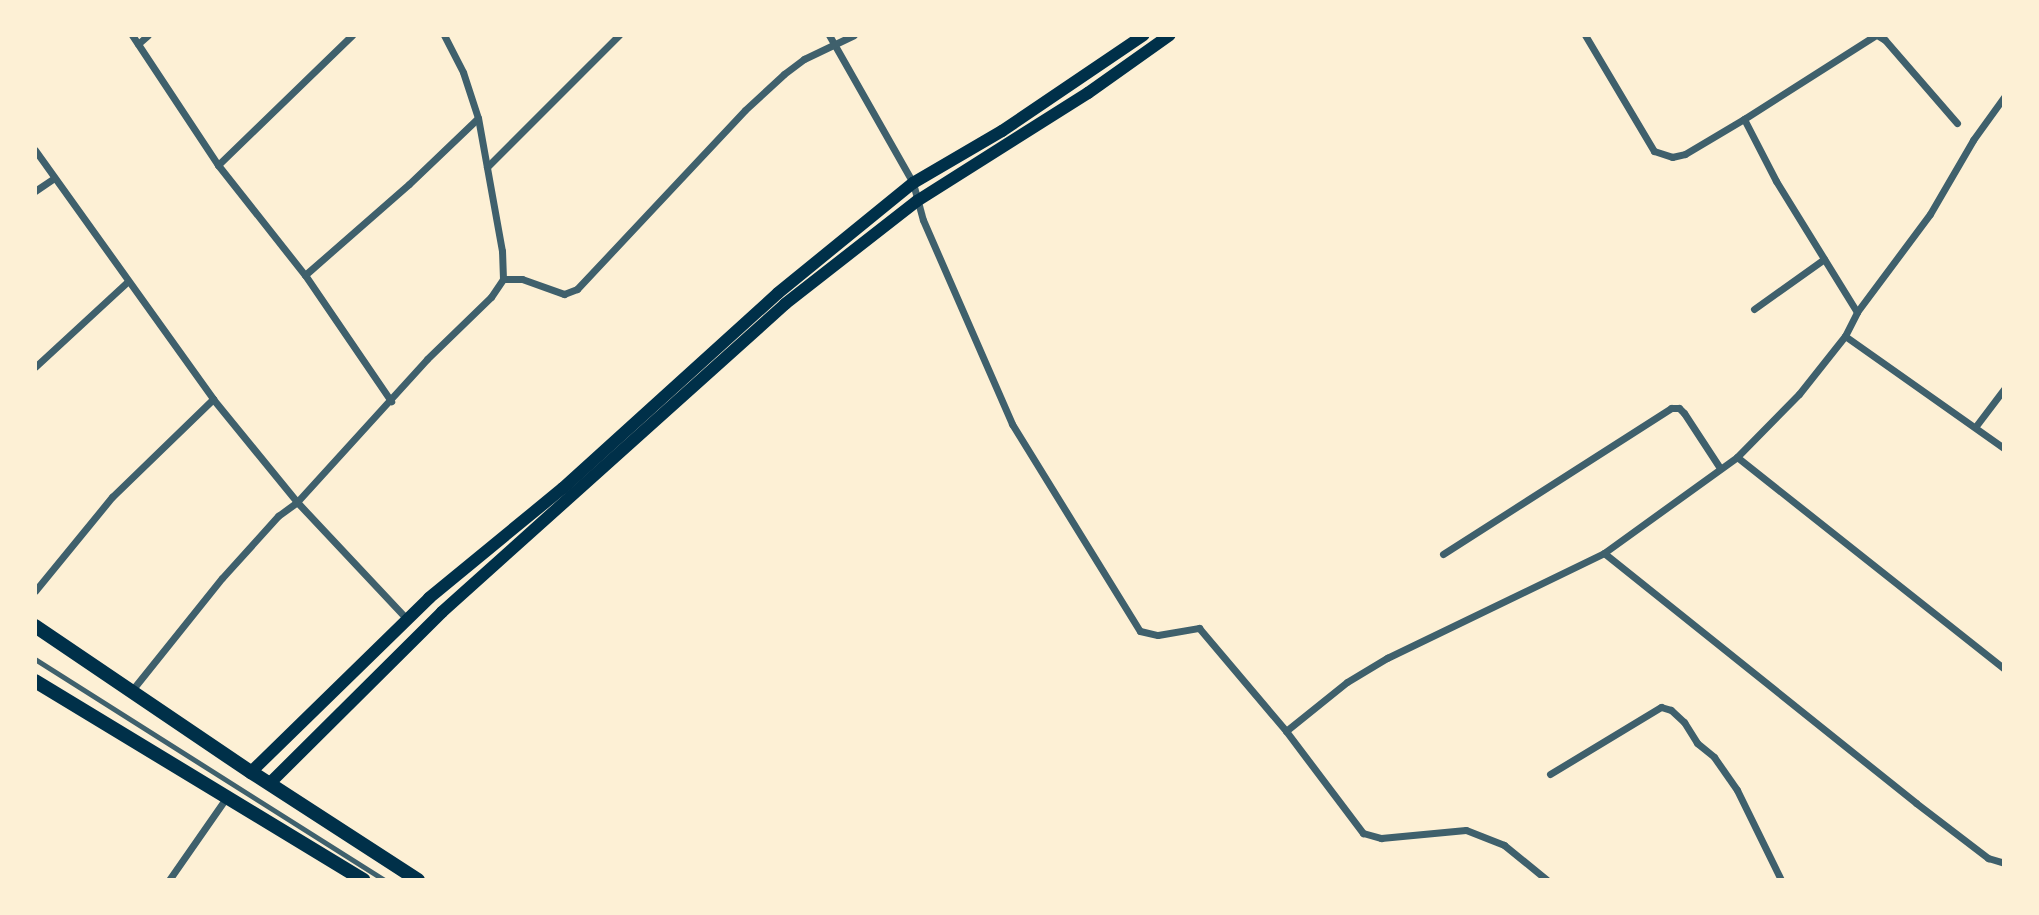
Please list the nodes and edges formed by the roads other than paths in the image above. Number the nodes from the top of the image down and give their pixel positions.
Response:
1 (132, 35) edge
2 (148, 35) edge
3 (352, 35) edge
4 (444, 35) edge
5 (619, 35) edge
6 (830, 35) edge
7 (854, 35) edge
8 (1144, 35) edge
9 (1170, 35) edge
10 (1585, 35) edge
11 (1876, 35) edge
12 (138, 44) junction
13 (836, 44) junction
14 (2004, 97) edge
15 (478, 118) junction
16 (1744, 120) junction
17 (1957, 123) dead end
18 (35, 150) edge
19 (218, 165) junction
20 (487, 167) junction
21 (54, 178) junction
22 (913, 183) junction
23 (35, 191) edge
24 (916, 201) junction
25 (1824, 259) junction
26 (305, 275) junction
27 (503, 279) junction
28 (127, 282) junction
29 (1754, 309) dead end
30 (1857, 312) junction
31 (1845, 336) junction
32 (35, 368) edge
33 (2004, 389) edge
34 (214, 399) junction
35 (391, 401) junction
36 (1976, 426) junction
37 (2004, 448) edge
38 (1737, 457) junction
39 (1720, 468) junction
40 (297, 502) junction
41 (1604, 553) junction
42 (1443, 554) dead end
43 (35, 591) edge
44 (407, 620) junction
45 (35, 625) edge
46 (35, 659) edge
47 (2004, 669) edge
48 (35, 681) edge
49 (133, 689) junction
50 (1286, 731) junction
51 (251, 772) junction
52 (1550, 774) dead end
53 (269, 784) junction
54 (226, 798) junction
55 (2004, 863) edge
56 (169, 880) edge
57 (363, 880) edge
58 (384, 880) edge
59 (418, 880) edge
60 (1547, 880) edge
61 (1781, 880) edge

1 - 12 street
2 - 12 street
3 - 19 street
4 - 15 street
5 - 20 street
6 - 13 street
7 - 13 street
8 - 22 main road
9 - 24 main road
10 - 16 street
11 - 16 street
11 - 17 street
12 - 19 street
13 - 22 street
13 - 27 street
14 - 30 street
15 - 20 street
15 - 26 street
16 - 25 street
18 - 21 street
19 - 26 street
20 - 27 street
21 - 23 street
21 - 28 street
22 - 24 street
22 - 44 main road
24 - 50 street
24 - 53 main road
25 - 29 street
25 - 30 street
26 - 35 street
27 - 35 street
28 - 32 street
28 - 34 street
30 - 31 street
31 - 36 street
31 - 38 street
33 - 36 street
34 - 40 street
34 - 43 street
35 - 40 street
36 - 37 street
38 - 39 street
38 - 47 street
39 - 41 street
39 - 42 street
40 - 44 street
40 - 49 street
41 - 50 street
41 - 55 street
44 - 51 main road
45 - 49 highway
46 - 58 lane
48 - 54 highway
49 - 51 highway
50 - 60 street
51 - 53 highway
52 - 61 street
53 - 59 highway
54 - 56 street
54 - 57 highway

